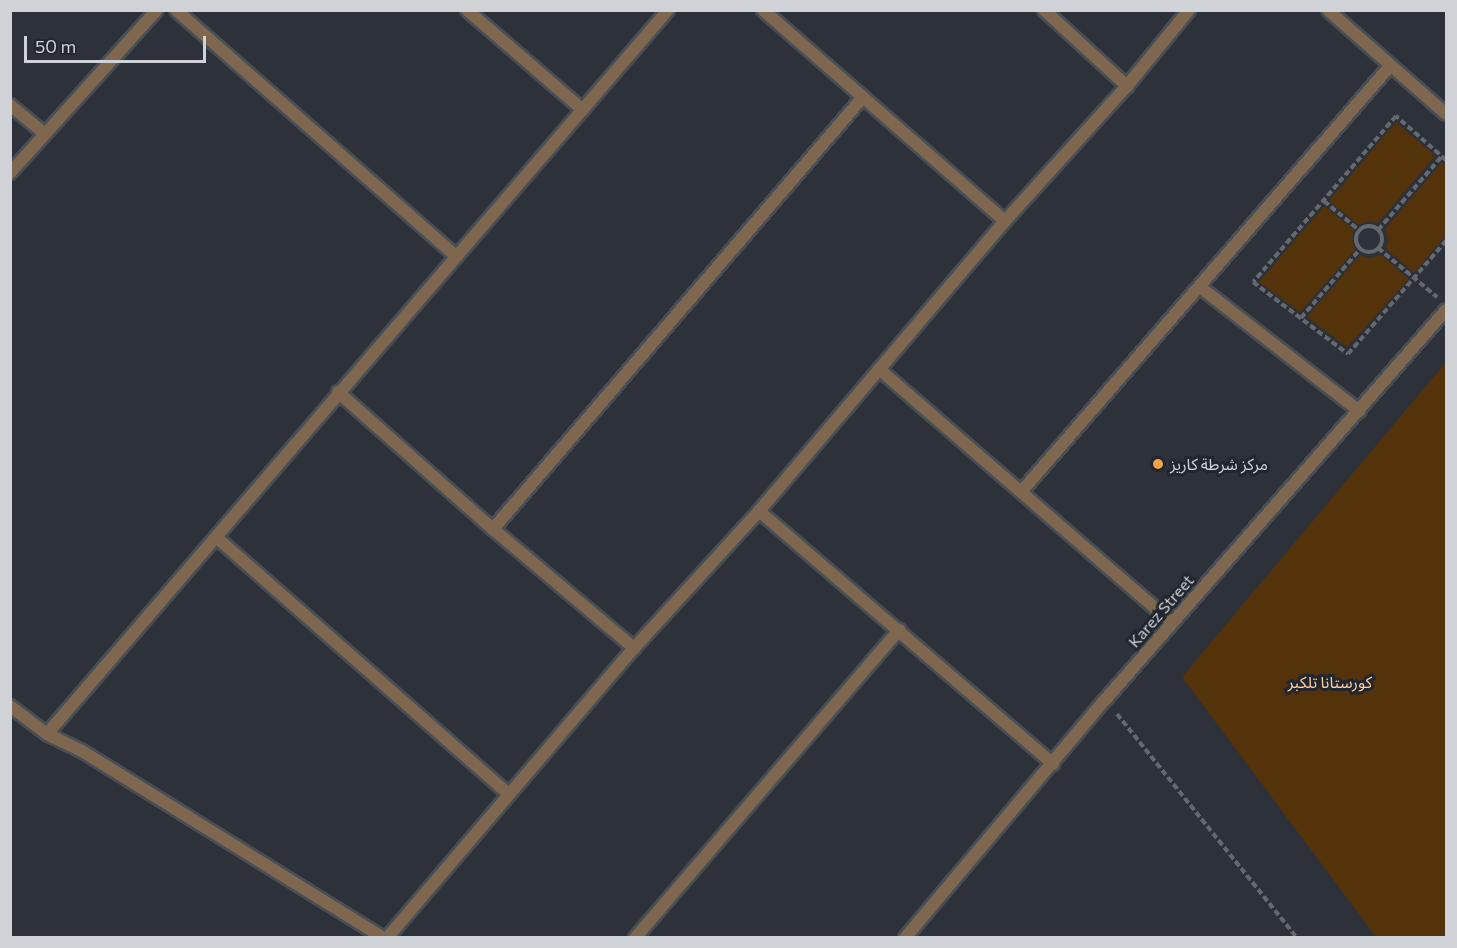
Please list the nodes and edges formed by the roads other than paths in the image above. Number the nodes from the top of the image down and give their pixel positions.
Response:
1 (157, 10) edge
2 (176, 10) edge
3 (467, 10) edge
4 (668, 10) edge
5 (764, 10) edge
6 (1044, 10) edge
7 (1189, 10) edge
8 (1328, 10) edge
9 (1390, 66) junction
10 (1127, 86) junction
11 (863, 97) junction
12 (10, 105) edge
13 (583, 110) junction
14 (1446, 114) edge
15 (45, 134) junction
16 (10, 173) edge
17 (1005, 221) junction
18 (456, 256) junction
19 (1200, 286) junction
20 (1446, 310) edge
21 (879, 369) junction
22 (338, 392) junction
23 (1359, 411) junction
24 (1021, 492) junction
25 (759, 511) junction
26 (493, 529) junction
27 (216, 537) junction
28 (1172, 623) junction
29 (899, 630) junction
30 (634, 648) junction
31 (10, 706) edge
32 (47, 734) junction
33 (1053, 764) junction
34 (509, 794) junction
35 (385, 938) edge
36 (635, 938) edge
37 (905, 938) edge

1 - 15 street
2 - 18 street
3 - 13 street
4 - 13 street
5 - 11 street
6 - 10 street
7 - 10 street
8 - 9 street
9 - 14 street
9 - 19 street
10 - 17 street
11 - 17 street
11 - 26 street
12 - 15 street
13 - 18 street
15 - 16 street
17 - 21 street
18 - 22 street
19 - 23 street
19 - 24 street
20 - 23 street, Karez Street
21 - 24 street
21 - 25 street
22 - 26 street
22 - 27 street
23 - 28 street, Karez Street
24 - 28 street
25 - 29 street
25 - 30 street
26 - 30 street
27 - 32 street
27 - 34 street
28 - 33 street, Karez Street
29 - 33 street
29 - 36 street
30 - 34 street
31 - 32 street
32 - 35 street
33 - 37 street, Karez Street
34 - 35 street

